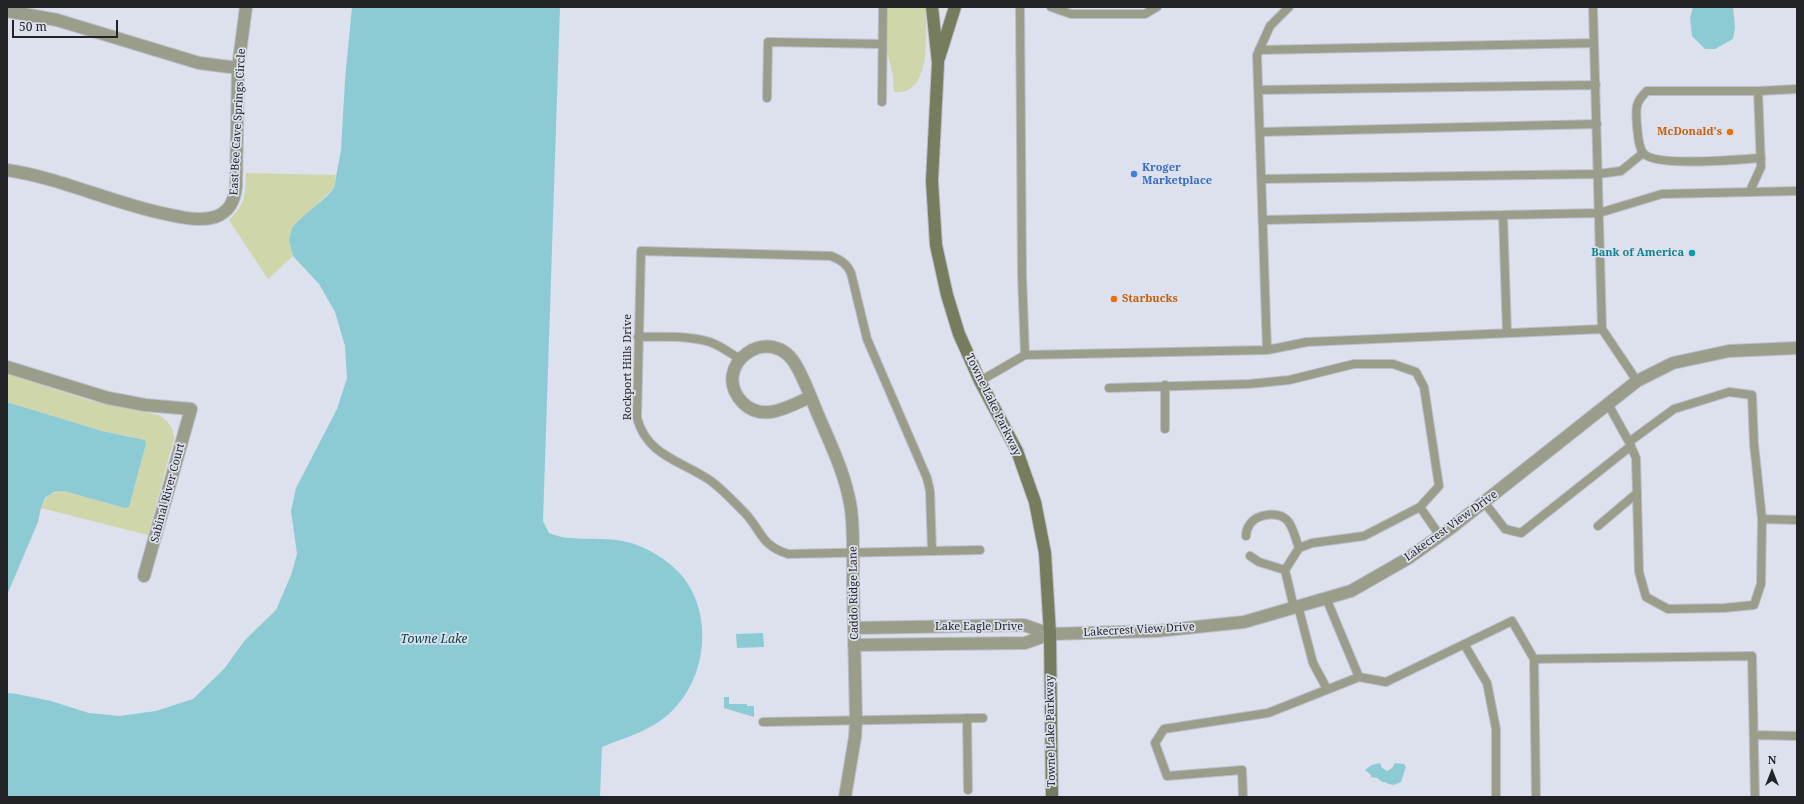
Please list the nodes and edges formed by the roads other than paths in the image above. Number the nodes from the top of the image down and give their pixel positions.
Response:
1 (246, 7) edge
2 (883, 7) edge
3 (932, 7) edge
4 (955, 7) edge
5 (1020, 7) edge
6 (1052, 7) edge
7 (1157, 7) edge
8 (1289, 7) edge
9 (1593, 7) edge
10 (7, 11) edge
11 (1594, 43) junction
12 (882, 44) junction
13 (1259, 50) junction
14 (938, 63) junction
15 (238, 68) junction
16 (1596, 85) junction
17 (1258, 90) junction
18 (1797, 90) edge
19 (1758, 91) junction
20 (766, 98) dead end
21 (882, 102) dead end
22 (1597, 124) junction
23 (1260, 132) junction
24 (1643, 153) junction
25 (1761, 158) junction
26 (7, 170) edge
27 (1598, 174) junction
28 (1261, 179) junction
29 (1750, 190) junction
30 (1797, 190) edge
31 (1599, 213) junction
32 (1503, 215) junction
33 (1263, 220) junction
34 (1602, 329) junction
35 (1507, 333) junction
36 (638, 337) junction
37 (1797, 348) edge
38 (1267, 350) junction
39 (1025, 355) junction
40 (740, 359) junction
41 (7, 367) edge
42 (980, 381) junction
43 (1637, 381) junction
44 (1165, 386) junction
45 (1109, 388) dead end
46 (810, 397) junction
47 (1608, 404) junction
48 (1165, 429) dead end
49 (1630, 444) junction
50 (1637, 493) junction
51 (1484, 502) junction
52 (1420, 507) junction
53 (1762, 519) junction
54 (1797, 520) edge
55 (1598, 526) dead end
56 (1246, 536) dead end
57 (1440, 536) junction
58 (1299, 548) junction
59 (980, 550) dead end
60 (932, 551) junction
61 (853, 552) junction
62 (1250, 556) dead end
63 (1285, 570) junction
64 (144, 576) dead end
65 (1326, 598) junction
66 (1296, 607) junction
67 (854, 628) junction
68 (1050, 634) junction
69 (1464, 644) junction
70 (854, 645) junction
71 (1534, 658) junction
72 (1359, 677) junction
73 (1327, 690) junction
74 (967, 718) junction
75 (983, 718) dead end
76 (856, 721) junction
77 (763, 722) dead end
78 (1754, 735) junction
79 (1797, 736) edge
80 (968, 790) dead end
81 (846, 796) edge
82 (1052, 797) edge
83 (1243, 797) edge
84 (1496, 797) edge
85 (1536, 797) edge
86 (1755, 797) edge

1 - 15 street, East Bee Cave Springs Circle
2 - 12 lane
3 - 14 street, Towne Lake Parkway
4 - 14 street, Towne Lake Parkway
5 - 39 lane
6 - 7 lane
8 - 13 lane
9 - 11 lane
10 - 15 street
11 - 13 lane
11 - 16 lane
12 - 20 lane
12 - 21 lane
13 - 17 lane
14 - 42 street, Towne Lake Parkway
15 - 26 street, East Bee Cave Springs Circle
16 - 17 lane
16 - 22 lane
17 - 23 lane
18 - 19 lane
19 - 24 lane
19 - 25 lane
22 - 23 lane
22 - 27 lane
23 - 28 lane
24 - 25 lane
24 - 27 lane
25 - 29 lane
27 - 28 lane
27 - 31 lane
28 - 33 lane
29 - 30 lane
29 - 31 lane
31 - 32 lane
31 - 34 lane
32 - 33 lane
32 - 35 lane
33 - 38 lane
34 - 35 lane
34 - 43 lane
35 - 38 lane
36 - 40 lane
36 - 60 lane, Rockport Hills Drive
36 - 61 lane, Rockport Hills Drive
37 - 43 street, Lakecrest View Drive
38 - 39 lane
39 - 42 lane
40 - 46 street, Caddo Ridge Lane
40 - 46 street
41 - 64 street, Sabinal River Court
42 - 68 street, Towne Lake Parkway
43 - 47 street, Lakecrest View Drive
44 - 45 lane
44 - 48 lane
44 - 52 lane
46 - 61 street, Caddo Ridge Lane
47 - 49 lane
47 - 51 street, Lakecrest View Drive
49 - 50 lane
49 - 51 lane
49 - 53 lane
50 - 53 lane
50 - 55 lane
51 - 57 street, Lakecrest View Drive
52 - 57 lane
52 - 58 lane
53 - 54 lane
56 - 58 lane
57 - 65 street, Lakecrest View Drive
58 - 63 lane
59 - 60 lane, Rockport Hills Drive
60 - 61 lane, Rockport Hills Drive
61 - 67 street, Caddo Ridge Lane
62 - 63 lane
63 - 66 lane
65 - 66 street, Lakecrest View Drive
65 - 72 lane
66 - 68 street, Lakecrest View Drive
66 - 73 lane
67 - 68 street, Lake Eagle Drive
67 - 70 street, Caddo Ridge Lane
68 - 70 street, Lake Eagle Drive
68 - 82 street, Towne Lake Parkway
69 - 71 lane
69 - 72 lane
69 - 84 lane
70 - 76 street, Caddo Ridge Lane
71 - 78 lane
71 - 85 lane
72 - 73 lane
73 - 83 lane
74 - 75 lane
74 - 76 lane
74 - 80 lane
76 - 77 lane
76 - 81 street, Caddo Ridge Lane
78 - 79 lane
78 - 86 lane

